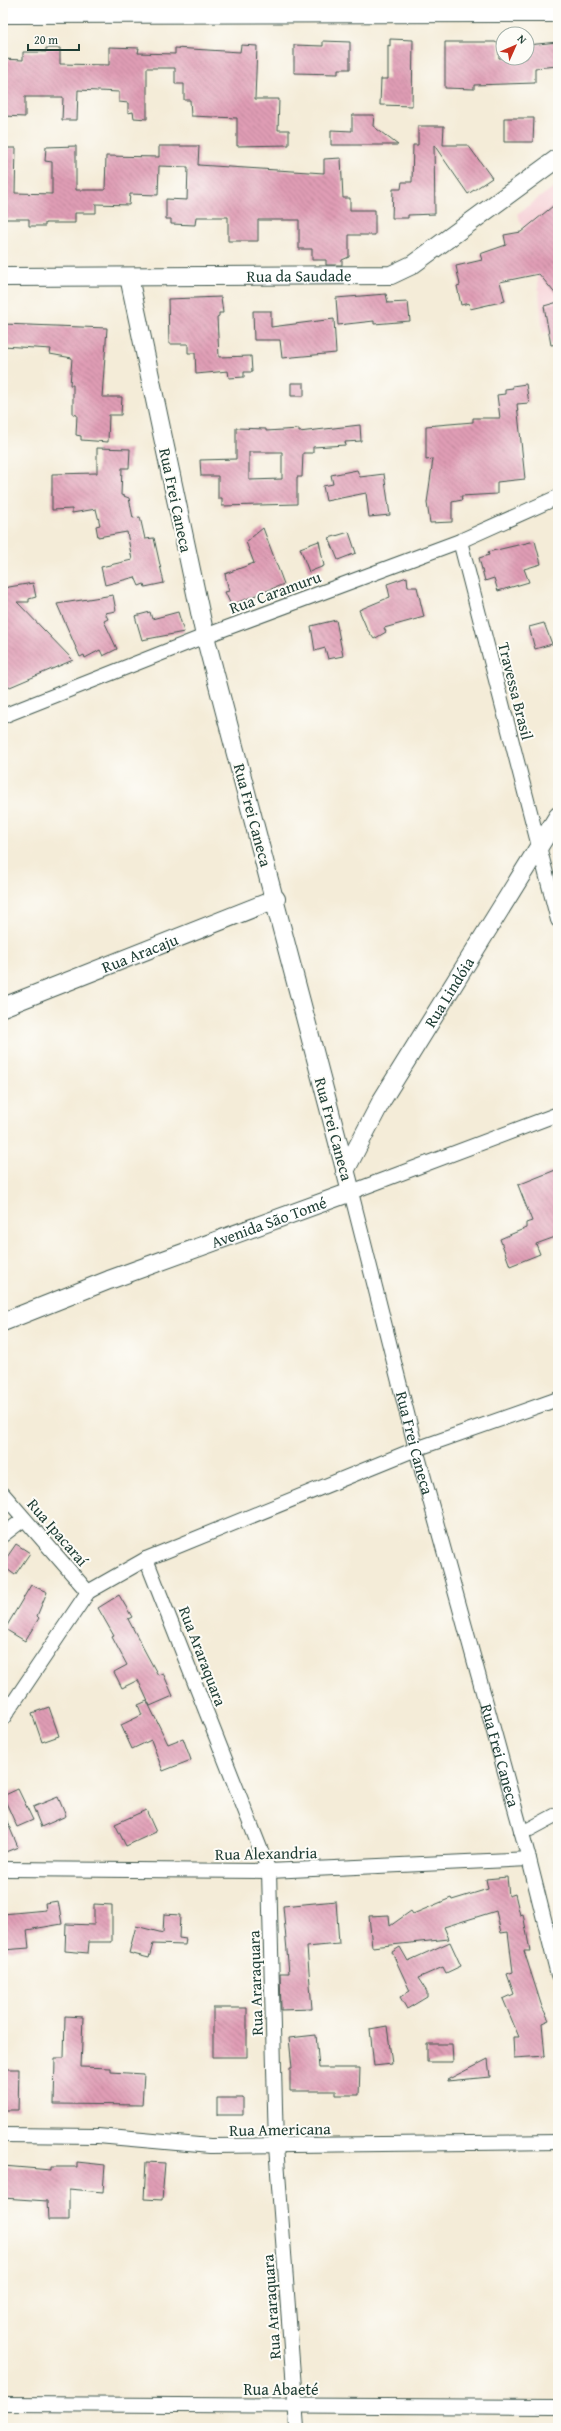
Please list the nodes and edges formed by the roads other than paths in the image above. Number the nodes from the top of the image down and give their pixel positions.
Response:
1 (558, 12) edge
2 (3, 13) edge
3 (558, 158) edge
4 (3, 277) edge
5 (128, 277) junction
6 (558, 498) edge
7 (460, 541) junction
8 (205, 636) junction
9 (3, 716) edge
10 (558, 816) edge
11 (538, 850) junction
12 (276, 899) junction
13 (558, 920) edge
14 (3, 1008) edge
15 (558, 1114) edge
16 (344, 1171) junction
17 (351, 1192) junction
18 (3, 1322) edge
19 (558, 1400) edge
20 (416, 1449) junction
21 (3, 1494) edge
22 (24, 1519) junction
23 (3, 1535) edge
24 (146, 1559) junction
25 (88, 1592) junction
26 (3, 1718) edge
27 (558, 1814) edge
28 (521, 1831) junction
29 (529, 1859) junction
30 (3, 1868) edge
31 (269, 1871) junction
32 (558, 1976) edge
33 (3, 2135) edge
34 (558, 2142) edge
35 (276, 2146) junction
36 (3, 2404) edge
37 (295, 2406) junction
38 (558, 2407) edge
39 (297, 2428) edge

1 - 2 main road
3 - 5 street, Rua da Saudade
4 - 5 street, Rua da Saudade
5 - 8 street, Rua Frei Caneca
6 - 7 street, Rua Caramuru
7 - 8 street, Rua Caramuru
7 - 11 street, Travessa Brasil
8 - 9 street, Rua Caramuru
8 - 12 street, Rua Frei Caneca
10 - 11 street, Rua Lindóia
11 - 13 street, Travessa Brasil
11 - 16 street, Rua Lindóia
12 - 14 street, Rua Aracaju
12 - 16 street, Rua Frei Caneca
15 - 17 street, Avenida São Tomé
16 - 17 street, Rua Frei Caneca
17 - 18 street, Avenida São Tomé
17 - 20 street, Rua Frei Caneca
19 - 20 street
20 - 24 street
20 - 28 street, Rua Frei Caneca
21 - 22 street, Rua Ipacaraí
22 - 23 street
22 - 25 street, Rua Ipacaraí
24 - 25 street
24 - 31 street, Rua Araraquara
25 - 26 street
27 - 28 street
28 - 29 street, Rua Frei Caneca
29 - 31 street, Rua Alexandria
29 - 32 street, Rua Frei Caneca
30 - 31 street, Rua Alexandria
31 - 35 street, Rua Araraquara
33 - 35 street, Rua Americana
34 - 35 street, Rua Americana
35 - 37 street, Rua Araraquara
36 - 37 street, Rua Abaeté
37 - 38 street, Rua Abaeté
37 - 39 street, Rua Araraquara

